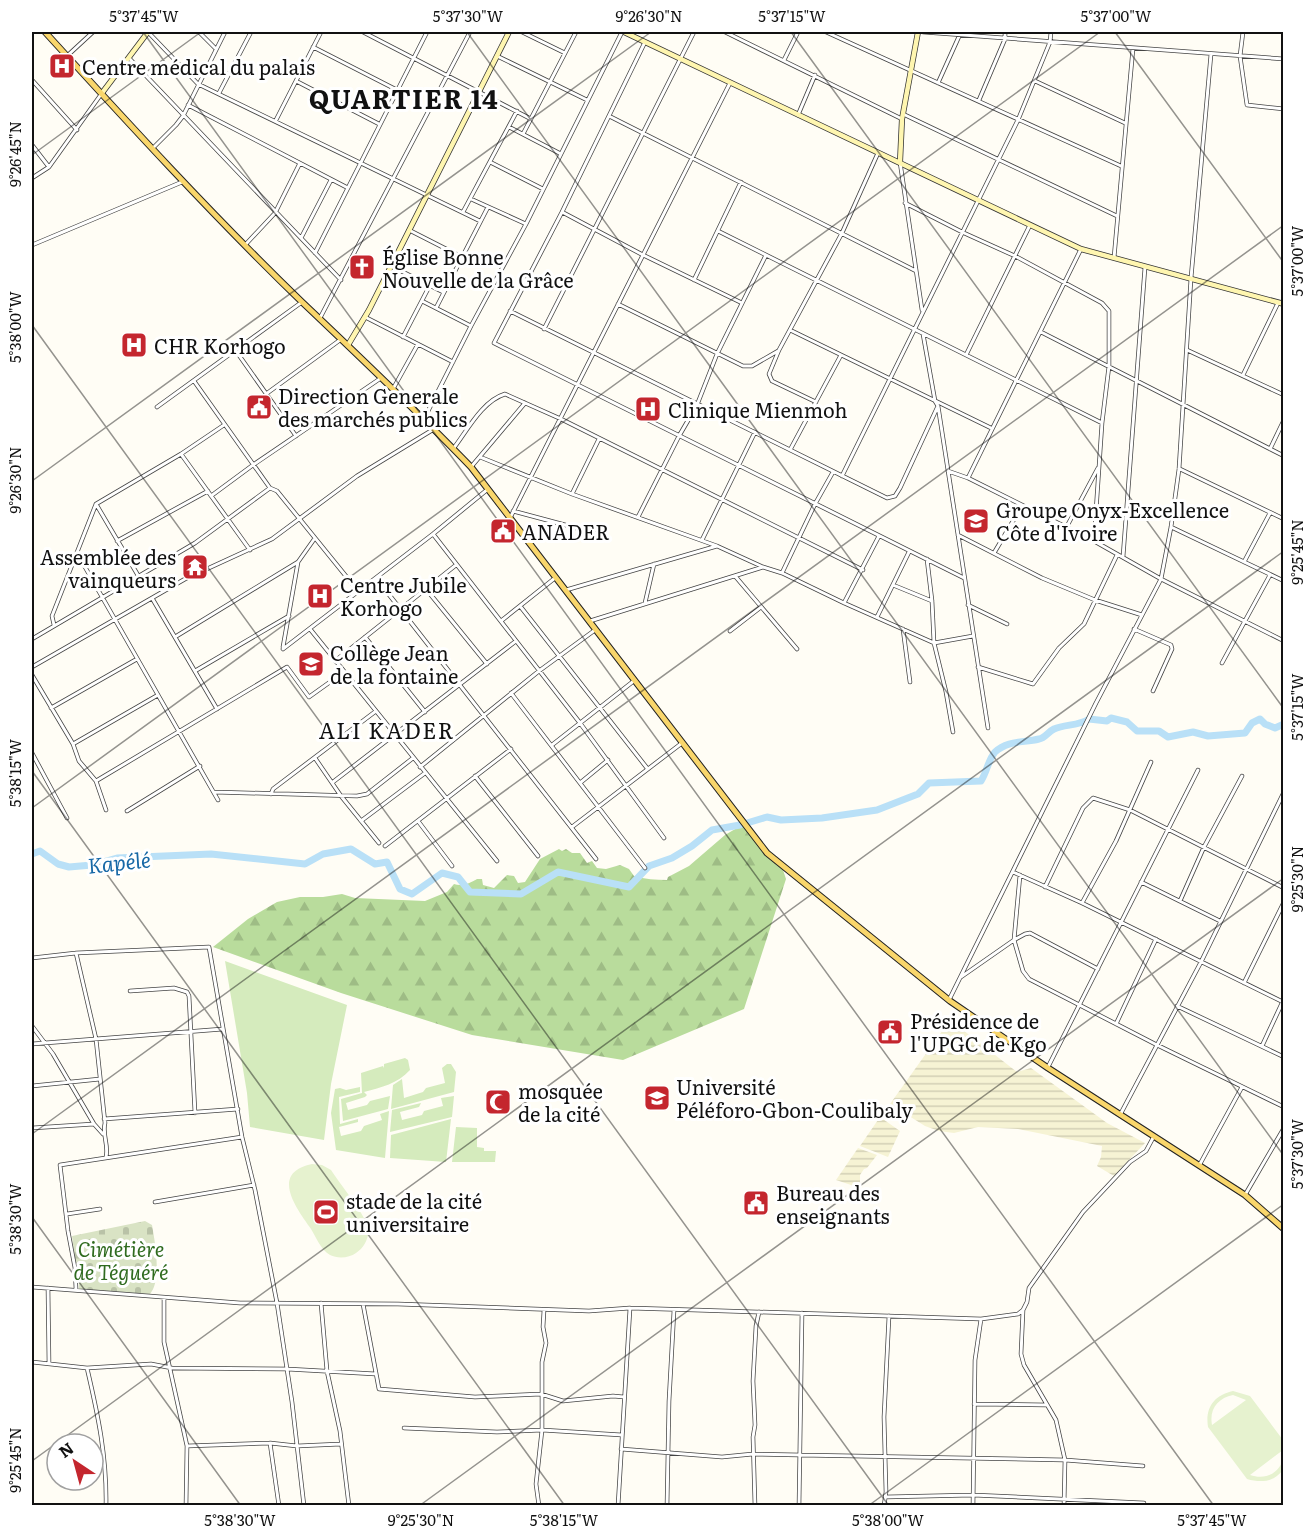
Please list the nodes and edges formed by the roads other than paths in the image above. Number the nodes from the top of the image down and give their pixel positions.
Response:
1 (45, 32) edge
2 (93, 32) edge
3 (148, 32) edge
4 (199, 32) edge
5 (225, 32) edge
6 (251, 32) edge
7 (321, 32) edge
8 (363, 32) edge
9 (427, 32) edge
10 (470, 32) edge
11 (509, 32) edge
12 (522, 32) edge
13 (576, 32) edge
14 (623, 32) edge
15 (694, 32) edge
16 (725, 32) edge
17 (798, 32) edge
18 (826, 32) edge
19 (918, 32) edge
20 (923, 32) edge
21 (1005, 32) edge
22 (1051, 32) edge
23 (1243, 32) edge
24 (835, 33) edge
25 (961, 33) edge
26 (1005, 39) junction
27 (645, 42) junction
28 (1050, 42) junction
29 (313, 47) junction
30 (1133, 48) junction
31 (216, 49) junction
32 (565, 53) junction
33 (1211, 54) junction
34 (67, 56) junction
35 (497, 56) junction
36 (1240, 56) junction
37 (413, 57) junction
38 (128, 58) junction
39 (681, 58) junction
40 (1284, 59) edge
41 (784, 60) junction
42 (911, 71) junction
43 (447, 75) junction
44 (815, 75) junction
45 (32, 80) edge
46 (296, 81) junction
47 (1035, 81) junction
48 (550, 82) junction
49 (730, 82) junction
50 (938, 83) junction
51 (198, 84) junction
52 (397, 90) junction
53 (480, 91) junction
54 (102, 93) junction
55 (219, 93) junction
56 (587, 100) junction
57 (979, 100) junction
58 (188, 105) junction
59 (1284, 109) edge
60 (517, 111) junction
61 (798, 115) junction
62 (183, 116) junction
63 (609, 116) junction
64 (902, 116) junction
65 (531, 119) junction
66 (276, 120) junction
67 (1018, 120) junction
68 (1125, 123) junction
69 (379, 124) junction
70 (509, 127) junction
71 (77, 130) junction
72 (643, 133) junction
73 (523, 134) junction
74 (32, 145) edge
75 (153, 148) junction
76 (878, 153) junction
77 (561, 154) junction
78 (692, 158) junction
79 (998, 159) junction
80 (360, 161) junction
81 (490, 162) junction
82 (900, 162) junction
83 (300, 163) junction
84 (1121, 166) junction
85 (49, 167) junction
86 (32, 178) edge
87 (394, 178) junction
88 (184, 180) junction
89 (331, 180) junction
90 (741, 182) junction
91 (348, 188) junction
92 (543, 189) junction
93 (428, 194) junction
94 (471, 199) junction
95 (980, 200) junction
96 (905, 202) junction
97 (488, 207) junction
98 (463, 212) junction
99 (562, 212) junction
100 (275, 213) junction
101 (1117, 216) junction
102 (480, 221) junction
103 (525, 224) junction
104 (1031, 224) junction
105 (594, 229) junction
106 (409, 231) junction
107 (718, 231) junction
108 (842, 233) junction
109 (964, 233) junction
110 (301, 238) junction
111 (246, 244) junction
112 (32, 245) edge
113 (1081, 249) junction
114 (315, 253) junction
115 (643, 255) junction
116 (766, 255) junction
117 (1015, 256) junction
118 (462, 257) junction
119 (1114, 258) junction
120 (391, 266) junction
121 (1145, 267) junction
122 (916, 271) junction
123 (1191, 278) junction
124 (694, 279) junction
125 (341, 280) junction
126 (817, 281) junction
127 (1065, 283) junction
128 (430, 285) junction
129 (444, 292) junction
130 (422, 301) junction
131 (302, 302) junction
132 (742, 303) junction
133 (1281, 303) edge
134 (618, 304) junction
135 (436, 308) junction
136 (510, 311) junction
137 (922, 312) junction
138 (365, 317) junction
139 (320, 318) junction
140 (471, 326) junction
141 (544, 328) junction
142 (914, 329) junction
143 (790, 330) junction
144 (1041, 332) junction
145 (923, 334) junction
146 (403, 337) junction
147 (341, 339) junction
148 (418, 344) junction
149 (348, 345) junction
150 (779, 350) junction
151 (1187, 350) junction
152 (236, 351) junction
153 (593, 354) junction
154 (717, 354) junction
155 (841, 355) junction
156 (966, 355) junction
157 (453, 362) junction
158 (1109, 366) junction
159 (1243, 375) junction
160 (381, 378) junction
161 (889, 379) junction
162 (1016, 380) junction
163 (194, 381) junction
164 (1136, 381) junction
165 (577, 386) junction
166 (393, 388) junction
167 (266, 394) junction
168 (1284, 395) edge
169 (935, 401) junction
170 (816, 402) junction
171 (525, 403) junction
172 (698, 405) junction
173 (1184, 405) junction
174 (938, 406) junction
175 (157, 407) dead end
176 (424, 419) junction
177 (561, 419) junction
178 (1284, 420) edge
179 (1102, 423) junction
180 (224, 425) junction
181 (991, 428) junction
182 (434, 429) junction
183 (755, 432) junction
184 (296, 436) junction
185 (679, 436) junction
186 (599, 439) junction
187 (1270, 448) junction
188 (453, 449) junction
189 (790, 450) junction
190 (181, 454) junction
191 (1284, 456) edge
192 (480, 457) junction
193 (253, 465) junction
194 (737, 465) junction
195 (1100, 466) junction
196 (471, 467) junction
197 (662, 469) junction
198 (1179, 469) junction
199 (948, 471) junction
200 (833, 472) junction
201 (842, 476) junction
202 (530, 477) junction
203 (968, 478) junction
204 (270, 488) junction
205 (488, 489) junction
206 (208, 491) junction
207 (572, 494) junction
208 (212, 496) junction
209 (721, 500) junction
210 (96, 504) junction
211 (815, 504) junction
212 (1022, 506) junction
213 (513, 511) junction
214 (1270, 512) junction
215 (510, 518) junction
216 (638, 518) junction
217 (228, 519) junction
218 (299, 519) junction
219 (1284, 519) edge
220 (1171, 527) junction
221 (1066, 528) junction
222 (433, 534) junction
223 (599, 534) dead end
224 (958, 535) junction
225 (879, 536) junction
226 (799, 537) junction
227 (315, 538) junction
228 (702, 540) junction
229 (117, 541) junction
230 (1094, 541) junction
231 (717, 546) junction
232 (250, 550) junction
233 (909, 551) junction
234 (994, 552) junction
235 (77, 554) junction
236 (1118, 554) junction
237 (1123, 557) junction
238 (927, 559) junction
239 (1244, 561) junction
240 (298, 562) junction
241 (654, 564) junction
242 (457, 565) junction
243 (763, 567) junction
244 (863, 570) junction
245 (782, 573) junction
246 (1270, 574) junction
247 (735, 576) junction
248 (139, 577) junction
249 (556, 577) junction
250 (376, 578) junction
251 (964, 578) junction
252 (1161, 579) junction
253 (1284, 581) edge
254 (893, 585) junction
255 (426, 589) junction
256 (566, 590) junction
257 (358, 591) junction
258 (103, 598) junction
259 (152, 598) junction
260 (1095, 600) junction
261 (932, 601) junction
262 (645, 603) junction
263 (844, 603) junction
264 (968, 605) junction
265 (520, 606) junction
266 (761, 607) junction
267 (400, 609) junction
268 (1142, 615) junction
269 (289, 616) junction
270 (877, 618) junction
271 (114, 619) junction
272 (501, 621) junction
273 (590, 621) junction
274 (1245, 621) junction
275 (1007, 624) dead end
276 (54, 625) junction
277 (596, 628) junction
278 (310, 629) junction
279 (903, 629) junction
280 (1134, 629) junction
281 (729, 631) dead end
282 (973, 636) junction
283 (175, 637) junction
284 (365, 637) junction
285 (32, 639) edge
286 (516, 641) junction
287 (1284, 641) edge
288 (934, 643) junction
289 (797, 649) dead end
290 (559, 657) junction
291 (137, 659) junction
292 (335, 661) junction
293 (1222, 663) dead end
294 (487, 664) junction
295 (32, 667) edge
296 (978, 667) junction
297 (195, 671) junction
298 (344, 672) junction
299 (539, 672) junction
300 (32, 675) edge
301 (635, 680) junction
302 (910, 682) dead end
303 (460, 686) junction
304 (1153, 690) dead end
305 (512, 693) junction
306 (158, 695) junction
307 (51, 708) junction
308 (599, 708) junction
309 (217, 709) junction
310 (376, 711) junction
311 (425, 712) junction
312 (484, 716) junction
313 (580, 723) junction
314 (988, 728) dead end
315 (179, 730) junction
316 (953, 732) dead end
317 (395, 735) junction
318 (682, 742) junction
319 (73, 744) junction
320 (552, 745) junction
321 (511, 749) junction
322 (32, 753) edge
323 (315, 758) junction
324 (413, 758) junction
325 (608, 760) junction
326 (1151, 762) dead end
327 (200, 766) junction
328 (420, 767) junction
329 (647, 768) junction
330 (1198, 770) dead end
331 (424, 773) junction
332 (475, 776) junction
333 (1242, 776) dead end
334 (96, 781) junction
335 (333, 782) junction
336 (580, 783) junction
337 (626, 785) junction
338 (214, 792) junction
339 (1284, 792) edge
340 (272, 794) junction
341 (341, 796) junction
342 (446, 799) junction
343 (218, 800) dead end
344 (598, 807) junction
345 (106, 810) dead end
346 (1130, 810) junction
347 (127, 811) dead end
348 (67, 818) dead end
349 (361, 821) junction
350 (418, 821) junction
351 (572, 827) junction
352 (1167, 829) junction
353 (664, 838) dead end
354 (379, 843) dead end
355 (386, 846) dead end
356 (1203, 848) junction
357 (538, 856) dead end
358 (596, 859) dead end
359 (497, 861) dead end
360 (452, 866) dead end
361 (645, 867) dead end
362 (1245, 870) junction
363 (1013, 872) junction
364 (1020, 875) junction
365 (1141, 882) junction
366 (1045, 887) junction
367 (1284, 888) edge
368 (1180, 902) junction
369 (1284, 902) edge
370 (1082, 903) junction
371 (1220, 921) junction
372 (1121, 922) junction
373 (1156, 939) junction
374 (1014, 940) junction
375 (75, 953) junction
376 (32, 958) edge
377 (1201, 962) junction
378 (1098, 969) junction
379 (961, 977) junction
380 (1244, 983) junction
381 (130, 991) dead end
382 (949, 1000) junction
383 (1283, 1001) edge
384 (1177, 1005) junction
385 (1080, 1006) junction
386 (1116, 1024) junction
387 (32, 1026) edge
388 (223, 1029) junction
389 (191, 1032) junction
390 (96, 1039) junction
391 (44, 1043) junction
392 (32, 1044) edge
393 (1157, 1046) junction
394 (1262, 1046) junction
395 (1284, 1057) edge
396 (1047, 1068) junction
397 (100, 1079) junction
398 (69, 1082) junction
399 (32, 1086) edge
400 (1242, 1087) junction
401 (1284, 1107) edge
402 (238, 1109) junction
403 (195, 1113) junction
404 (1120, 1115) junction
405 (104, 1119) junction
406 (94, 1124) junction
407 (32, 1128) edge
408 (1283, 1130) edge
409 (104, 1136) junction
410 (1154, 1136) junction
411 (242, 1137) junction
412 (106, 1157) junction
413 (1199, 1165) junction
414 (254, 1185) junction
415 (1245, 1195) junction
416 (155, 1202) dead end
417 (100, 1209) dead end
418 (67, 1214) junction
419 (1284, 1229) edge
420 (32, 1287) edge
421 (48, 1288) junction
422 (76, 1290) junction
423 (164, 1298) junction
424 (277, 1303) junction
425 (321, 1304) junction
426 (363, 1304) junction
427 (630, 1308) junction
428 (544, 1310) junction
429 (674, 1310) junction
430 (1023, 1310) junction
431 (759, 1312) junction
432 (802, 1313) junction
433 (889, 1316) junction
434 (981, 1319) junction
435 (32, 1362) edge
436 (49, 1364) junction
437 (87, 1368) junction
438 (172, 1368) junction
439 (287, 1369) junction
440 (327, 1371) junction
441 (376, 1374) junction
442 (542, 1394) junction
443 (624, 1397) junction
444 (974, 1404) junction
445 (1047, 1405) junction
446 (404, 1428) dead end
447 (542, 1430) junction
448 (622, 1435) junction
449 (270, 1443) junction
450 (341, 1444) junction
451 (187, 1446) junction
452 (297, 1446) junction
453 (621, 1449) junction
454 (668, 1453) junction
455 (753, 1454) junction
456 (800, 1455) junction
457 (885, 1456) junction
458 (973, 1459) junction
459 (1065, 1460) junction
460 (1143, 1467) dead end
461 (973, 1495) junction
462 (885, 1497) junction
463 (1064, 1498) junction
464 (106, 1506) edge
465 (186, 1506) edge
466 (279, 1506) edge
467 (304, 1506) edge
468 (349, 1506) edge
469 (539, 1506) edge
470 (618, 1506) edge
471 (667, 1506) edge
472 (755, 1506) edge
473 (799, 1506) edge
474 (884, 1506) edge
475 (973, 1506) edge
476 (1064, 1506) edge
477 (1144, 1506) edge

1 - 34 main road
2 - 34 street
3 - 38 main road
3 - 51 street
4 - 31 street
5 - 31 street
6 - 55 street
7 - 29 street
8 - 37 street
9 - 37 street
10 - 43 street
11 - 35 main road
12 - 32 street
13 - 32 street
14 - 27 main road
14 - 56 street
15 - 39 street
16 - 41 street
17 - 41 street
18 - 24 street
19 - 42 main road
20 - 25 street
21 - 26 street
22 - 28 street
23 - 36 street
24 - 42 street
25 - 26 street
25 - 50 street
26 - 28 street
26 - 57 street
27 - 39 main road
27 - 63 street
28 - 30 street
28 - 47 street
29 - 46 street
29 - 52 street
30 - 33 street
30 - 68 street
31 - 51 street
32 - 48 street
33 - 36 street
33 - 123 street
34 - 54 main road
35 - 48 street
35 - 53 main road
36 - 40 street
36 - 59 street
37 - 43 street
37 - 52 street
38 - 54 main road
38 - 62 street
39 - 49 main road
39 - 72 street
41 - 44 street
42 - 50 street
42 - 64 main road
43 - 53 street
43 - 87 street
44 - 61 street
44 - 64 street
45 - 71 street
46 - 66 street
46 - 69 street
47 - 67 street
47 - 68 street
48 - 56 street
48 - 65 street
49 - 61 main road
49 - 78 street
50 - 57 street
51 - 55 street
51 - 58 street
52 - 69 street
53 - 60 street
53 - 93 main road
54 - 71 street
54 - 75 main road
55 - 66 street
56 - 77 street
57 - 67 street
58 - 62 street
58 - 83 street
60 - 65 street
60 - 70 street
61 - 76 main road
62 - 75 street
62 - 100 street
63 - 72 street
63 - 99 street
64 - 79 street
64 - 82 main road
65 - 73 street
66 - 80 street
67 - 79 street
67 - 84 street
68 - 84 street
69 - 80 street
70 - 73 street
70 - 81 street
71 - 85 street
72 - 78 street
72 - 105 street
73 - 77 street
74 - 85 street
75 - 88 main road
76 - 82 main road
76 - 108 street
77 - 92 street
78 - 90 street
78 - 115 street
79 - 95 street
79 - 101 street
80 - 87 street
80 - 91 street
81 - 92 street
81 - 94 street
82 - 95 main road
82 - 96 street
83 - 89 street
83 - 100 street
84 - 101 street
85 - 86 street
87 - 93 street
87 - 125 street
88 - 111 main road
88 - 112 street
89 - 91 street
89 - 110 street
90 - 107 street
90 - 108 street
91 - 114 street
92 - 103 street
93 - 98 street
93 - 106 main road
94 - 97 street
94 - 98 street
95 - 104 main road
95 - 109 street
96 - 109 street
96 - 122 street
97 - 102 street
97 - 103 street
98 - 102 street
99 - 105 street
99 - 136 street
100 - 110 street
100 - 111 street
101 - 119 street
102 - 118 street
103 - 140 street
104 - 113 main road
104 - 117 street
105 - 115 street
105 - 141 street
106 - 118 street
106 - 120 main road
107 - 116 street
107 - 124 street
108 - 122 street
108 - 126 street
109 - 117 street
109 - 137 street
110 - 114 street
111 - 131 main road
113 - 119 main road
113 - 127 street
114 - 125 street
115 - 124 street
115 - 134 street
116 - 126 street
116 - 132 street
117 - 127 street
117 - 156 street
118 - 129 street
119 - 121 main road
120 - 128 street
120 - 138 main road
121 - 123 main road
121 - 164 street
122 - 137 street
123 - 133 main road
123 - 151 street
124 - 132 street
125 - 139 street
126 - 142 street
126 - 143 street
127 - 144 street
127 - 158 street
128 - 129 street
128 - 130 street
129 - 135 street
130 - 135 street
130 - 146 street
131 - 139 main road
131 - 152 street
132 - 154 street
133 - 159 street
134 - 153 street
134 - 154 street
135 - 140 street
136 - 141 street
136 - 165 street
137 - 142 street
138 - 146 street
138 - 149 main road
139 - 147 main road
140 - 157 street
141 - 153 street
142 - 145 street
142 - 161 street
143 - 150 street
143 - 155 street
144 - 158 street
144 - 162 street
145 - 156 street
145 - 169 street
146 - 148 street
147 - 149 main road
147 - 167 street
148 - 157 street
148 - 166 street
149 - 160 main road
150 - 154 street
150 - 170 street
151 - 159 street
151 - 173 street
152 - 163 street
152 - 167 street
153 - 165 street
153 - 172 street
154 - 172 street
155 - 161 street
155 - 170 street
156 - 162 street
157 - 176 street
158 - 164 street
158 - 179 street
159 - 168 street
160 - 166 main road
160 - 184 street
161 - 169 street
161 - 201 street
162 - 179 street
162 - 181 street
163 - 175 street
163 - 180 street
164 - 173 street
164 - 237 street
165 - 177 street
165 - 185 street
166 - 176 main road
167 - 184 street
169 - 174 street
169 - 181 street
170 - 189 street
171 - 177 street
171 - 188 street
171 - 192 street
172 - 183 street
172 - 185 street
173 - 187 street
173 - 198 street
174 - 199 street
174 - 201 street
176 - 182 main road
177 - 186 street
177 - 202 street
178 - 187 street
179 - 195 street
180 - 190 street
180 - 193 street
181 - 203 street
182 - 188 main road
182 - 218 street
183 - 189 street
183 - 194 street
184 - 193 street
185 - 194 street
185 - 197 street
186 - 197 street
186 - 207 street
187 - 191 street
188 - 196 main road
189 - 200 street
190 - 206 street
190 - 210 street
192 - 196 street
192 - 202 street
193 - 204 street
193 - 208 street
194 - 209 street
194 - 211 street
195 - 221 street
195 - 230 street
196 - 205 main road
197 - 209 street
197 - 216 street
198 - 214 street
198 - 220 street
199 - 203 street
199 - 224 street
200 - 201 street
200 - 211 street
202 - 207 street
202 - 213 street
203 - 212 street
204 - 217 street
204 - 218 street
205 - 215 main road
205 - 222 street
206 - 208 street
206 - 229 street
207 - 216 street
208 - 217 street
209 - 226 street
209 - 228 street
210 - 229 street
210 - 235 street
211 - 225 street
211 - 226 street
212 - 221 street
212 - 234 street
213 - 215 street
213 - 223 street
214 - 219 street
214 - 239 street
215 - 249 main road
216 - 228 street
217 - 232 street
217 - 248 street
218 - 227 street
218 - 232 street
220 - 239 street
220 - 252 street
221 - 230 street
222 - 242 street
222 - 250 street
224 - 234 street
224 - 251 street
225 - 233 street
225 - 244 street
226 - 244 street
226 - 245 street
227 - 240 street
227 - 257 street
228 - 231 street
229 - 248 street
230 - 236 street
231 - 241 street
231 - 243 street
232 - 259 street
233 - 238 street
233 - 254 street
234 - 260 street
235 - 258 street
235 - 276 street
236 - 237 street
236 - 260 street
237 - 252 street
238 - 251 street
238 - 261 street
239 - 246 street
240 - 269 street
240 - 283 street
241 - 256 street
241 - 262 street
242 - 255 street
242 - 272 street
243 - 245 street
243 - 247 street
244 - 263 street
245 - 263 street
246 - 253 street
246 - 274 street
247 - 262 street
247 - 266 street
248 - 258 street
249 - 256 main road
249 - 265 street
250 - 257 street
250 - 267 street
251 - 264 street
252 - 268 street
252 - 274 street
254 - 261 street
254 - 270 street
255 - 267 street
255 - 294 street
256 - 273 main road
257 - 278 street
258 - 271 street
258 - 276 street
259 - 271 street
259 - 283 street
260 - 268 street
260 - 296 street
261 - 288 street
262 - 273 street
263 - 270 street
264 - 275 street
264 - 282 street
265 - 272 street
265 - 290 street
266 - 281 street
266 - 289 street
267 - 284 street
267 - 303 street
268 - 280 street
269 - 278 street
269 - 297 street
270 - 279 street
271 - 291 street
271 - 295 street
272 - 286 street
273 - 277 main road
274 - 287 street
274 - 293 street
276 - 285 street
277 - 290 street
277 - 301 main road
278 - 292 street
279 - 288 street
279 - 302 street
280 - 304 street
280 - 363 street
282 - 288 street
282 - 296 street
283 - 297 street
284 - 292 street
284 - 311 street
286 - 294 street
286 - 299 street
288 - 316 street
290 - 299 street
290 - 308 street
291 - 306 street
291 - 307 street
292 - 298 street
294 - 303 street
296 - 314 street
297 - 309 street
298 - 309 street
298 - 310 street
299 - 305 street
299 - 313 street
300 - 307 street
301 - 308 street
301 - 318 main road
303 - 311 street
303 - 312 street
305 - 312 street
305 - 320 street
306 - 315 street
306 - 319 street
307 - 319 street
308 - 313 street
308 - 329 street
309 - 315 street
310 - 317 street
310 - 323 street
311 - 317 street
312 - 321 street
312 - 328 street
313 - 320 street
313 - 325 street
315 - 327 street
315 - 334 street
317 - 324 street
317 - 335 street
318 - 329 street
318 - 382 main road
319 - 334 street
320 - 336 street
321 - 332 street
321 - 351 street
322 - 348 street
323 - 335 street
323 - 340 street
324 - 328 street
324 - 341 street
325 - 336 street
325 - 337 street
326 - 346 street
327 - 338 street
327 - 347 street
328 - 331 street
329 - 337 street
330 - 352 street
331 - 342 street
331 - 349 street
332 - 342 street
332 - 357 street
333 - 356 street
334 - 345 street
335 - 341 street
336 - 344 street
337 - 344 street
337 - 353 street
338 - 340 street
338 - 343 street
339 - 362 street
340 - 341 street
341 - 349 street
342 - 350 street
342 - 359 street
344 - 351 street
344 - 361 street
346 - 352 street
346 - 366 street
346 - 370 street
349 - 354 street
350 - 355 street
350 - 360 street
351 - 358 street
352 - 356 street
352 - 365 street
356 - 362 street
356 - 368 street
362 - 367 street
362 - 371 street
363 - 364 street
363 - 379 street
364 - 366 street
364 - 374 street
365 - 368 street
365 - 372 street
366 - 370 street
368 - 371 street
369 - 380 street
370 - 372 street
371 - 377 street
372 - 373 street
372 - 378 street
373 - 377 street
373 - 386 street
374 - 378 street
374 - 379 street
374 - 385 street
375 - 376 street
375 - 388 street
375 - 390 street
377 - 380 street
377 - 384 street
378 - 385 street
379 - 382 street
380 - 383 street
381 - 389 street
382 - 396 main road
383 - 394 street
384 - 393 street
384 - 394 street
385 - 386 street
385 - 396 street
386 - 393 street
387 - 391 street
388 - 389 street
388 - 402 street
389 - 390 street
389 - 403 street
390 - 391 street
390 - 397 street
391 - 392 street
391 - 398 street
393 - 400 street
393 - 404 street
394 - 395 street
396 - 404 main road
397 - 398 street
397 - 405 street
398 - 399 street
398 - 406 street
400 - 401 street
400 - 413 street
402 - 403 street
402 - 411 street
403 - 405 street
404 - 410 main road
405 - 409 street
406 - 407 street
406 - 409 street
408 - 415 street
409 - 412 street
410 - 413 main road
410 - 430 street
411 - 412 street
411 - 414 street
412 - 418 street
413 - 415 main road
414 - 416 street
414 - 424 street
415 - 419 main road
417 - 418 street
418 - 422 street
420 - 421 street
421 - 422 street
421 - 436 street
422 - 423 street
423 - 424 street
423 - 438 street
424 - 425 street
424 - 439 street
425 - 426 street
425 - 440 street
426 - 428 street
426 - 441 street
427 - 428 street
427 - 429 street
427 - 443 street
428 - 442 street
429 - 431 street
429 - 454 street
430 - 434 street
430 - 445 street
431 - 432 street
431 - 455 street
432 - 433 street
432 - 456 street
433 - 434 street
433 - 457 street
434 - 444 street
435 - 436 street
436 - 437 street
437 - 438 street
437 - 464 street
438 - 439 street
438 - 451 street
439 - 440 street
439 - 452 street
440 - 441 street
440 - 450 street
441 - 442 street
442 - 443 street
442 - 447 street
443 - 448 street
444 - 445 street
444 - 458 street
445 - 459 street
446 - 447 street
447 - 448 street
447 - 469 street
448 - 453 street
449 - 451 street
449 - 452 street
449 - 466 street
450 - 452 street
450 - 468 street
451 - 465 street
452 - 467 street
453 - 454 street
453 - 470 street
454 - 455 street
454 - 471 street
455 - 456 street
455 - 472 street
456 - 457 street
456 - 473 street
457 - 458 street
457 - 462 street
458 - 459 street
458 - 461 street
459 - 460 street
459 - 463 street
461 - 462 street
461 - 463 street
461 - 475 street
462 - 474 street
463 - 476 street
463 - 477 street

